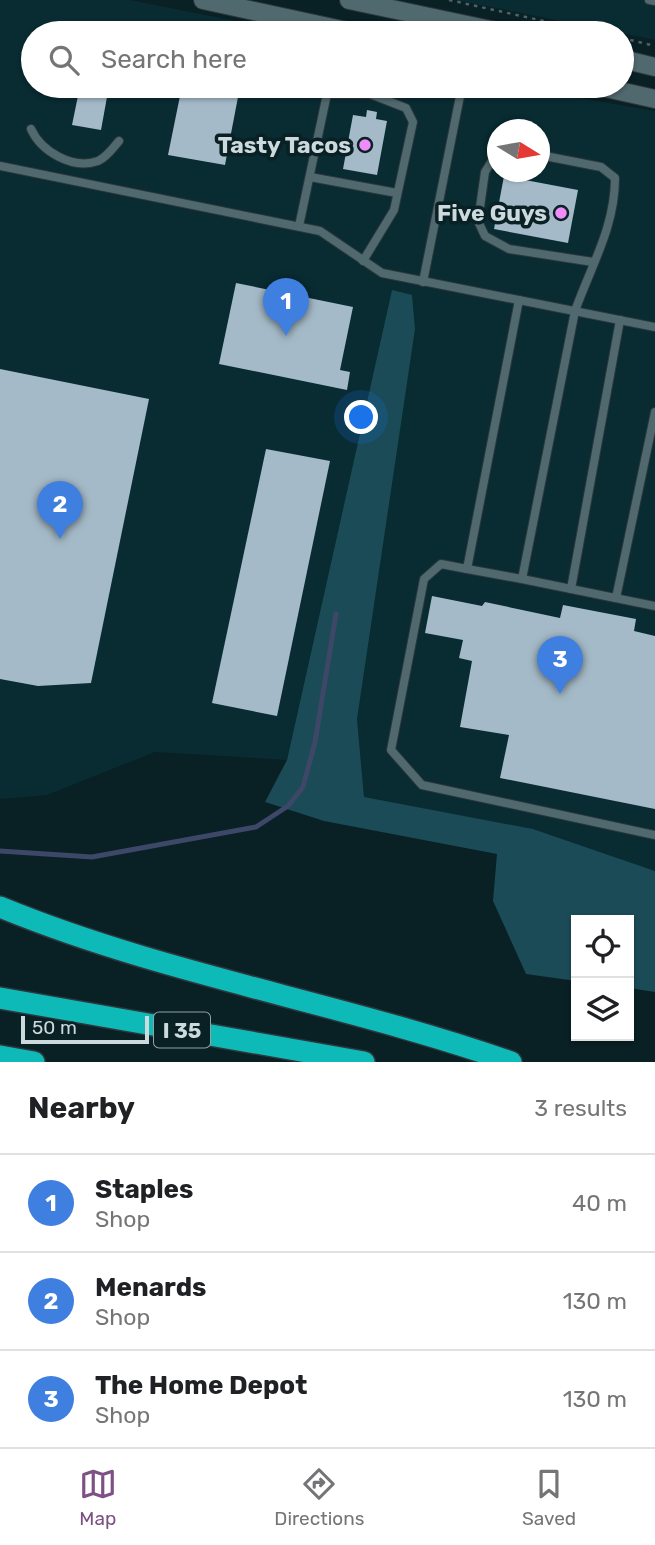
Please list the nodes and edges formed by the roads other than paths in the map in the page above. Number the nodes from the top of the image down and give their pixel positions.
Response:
1 (203, 0) edge
2 (349, 0) edge
3 (649, 0) edge
4 (655, 1) edge
5 (300, 21) edge
6 (448, 21) edge
7 (634, 63) edge
8 (655, 67) edge
9 (634, 94) edge
10 (326, 98) edge
11 (380, 98) edge
12 (460, 98) edge
13 (655, 99) edge
14 (31, 129) dead end
15 (118, 141) dead end
16 (550, 157) edge
17 (0, 166) edge
18 (487, 169) edge
19 (310, 177) junction
20 (397, 193) junction
21 (299, 226) junction
22 (363, 261) junction
23 (593, 262) junction
24 (423, 282) junction
25 (519, 300) junction
26 (575, 312) junction
27 (620, 320) junction
28 (655, 327) edge
29 (655, 412) edge
30 (467, 569) junction
31 (522, 579) junction
32 (571, 589) junction
33 (616, 598) junction
34 (655, 606) edge
35 (655, 835) edge
36 (0, 907) edge
37 (0, 998) edge
38 (0, 1056) edge
39 (33, 1062) edge
40 (364, 1062) edge
41 (511, 1062) edge

1 - 5 main road
2 - 6 main road
3 - 4 lane
7 - 8 main road
9 - 13 main road
10 - 19 lane
11 - 20 lane
12 - 24 lane
14 - 15 lane
16 - 23 lane
17 - 21 lane
18 - 23 lane
19 - 20 lane
19 - 21 lane
20 - 22 lane
21 - 22 lane
22 - 24 lane
23 - 26 lane
24 - 25 lane
25 - 26 lane
25 - 30 lane
26 - 27 lane
26 - 31 lane
27 - 28 lane
27 - 32 lane
29 - 33 lane
30 - 31 lane
30 - 35 lane
31 - 32 lane
32 - 33 lane
33 - 34 lane
36 - 41 highway
37 - 40 highway, I 35
38 - 39 highway

